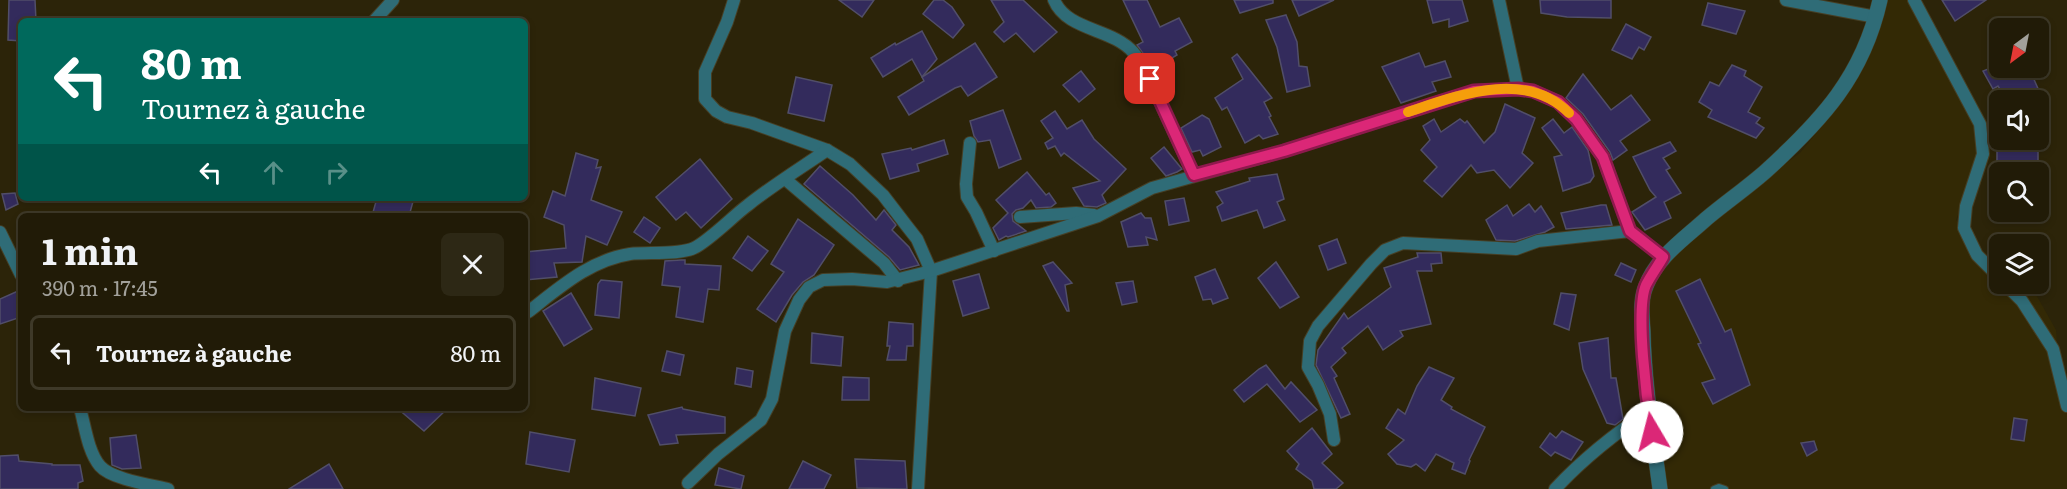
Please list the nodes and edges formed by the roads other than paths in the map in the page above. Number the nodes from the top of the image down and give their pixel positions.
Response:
1 (393, 0) edge
2 (734, 0) edge
3 (1054, 0) edge
4 (1499, 0) edge
5 (1786, 0) edge
6 (1880, 0) edge
7 (1914, 0) edge
8 (1876, 17) junction
9 (377, 18) edge
10 (1518, 89) junction
11 (970, 143) dead end
12 (827, 150) junction
13 (1194, 175) junction
14 (785, 179) junction
15 (1098, 216) junction
16 (1020, 217) dead end
17 (1630, 231) junction
18 (0, 232) edge
19 (994, 251) junction
20 (1663, 257) junction
21 (1989, 267) edge
22 (18, 269) edge
23 (932, 271) junction
24 (898, 280) junction
25 (2015, 294) edge
26 (528, 312) dead end
27 (2067, 406) edge
28 (81, 411) edge
29 (1649, 411) junction
30 (1334, 440) dead end
31 (688, 483) dead end
32 (168, 489) edge
33 (918, 489) edge
34 (1555, 489) edge
35 (1660, 489) edge
36 (1714, 489) edge
37 (1725, 489) edge

1 - 9 street
2 - 12 street
3 - 13 street
4 - 10 street
5 - 8 street
6 - 8 street
7 - 21 street
8 - 20 street
10 - 13 street
10 - 17 street
11 - 19 street
12 - 14 street
12 - 23 street
13 - 15 street
14 - 24 street
14 - 26 street
15 - 16 street
15 - 19 street
17 - 20 street
17 - 30 street
18 - 22 street
19 - 23 street
20 - 29 street
23 - 24 street
23 - 33 street
24 - 31 street
25 - 27 street
28 - 32 street
29 - 34 street
29 - 35 street
36 - 37 lane

